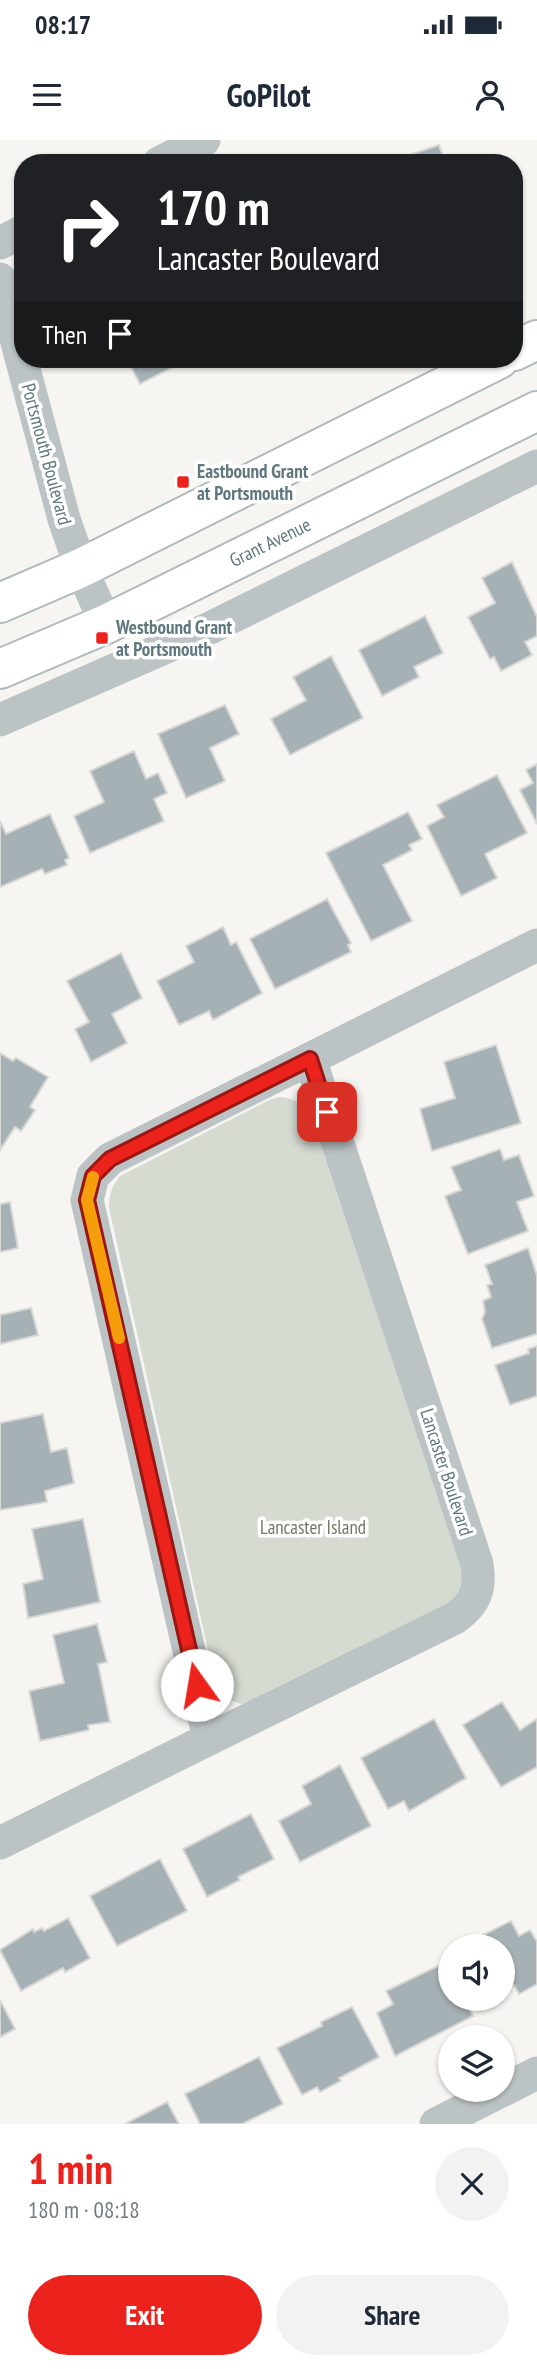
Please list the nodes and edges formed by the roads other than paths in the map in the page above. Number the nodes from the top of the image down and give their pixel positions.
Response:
1 (204, 140) edge
2 (177, 154) edge
3 (0, 279) edge
4 (14, 332) edge
5 (24, 368) edge
6 (481, 368) edge
7 (537, 411) edge
8 (537, 466) edge
9 (81, 568) junction
10 (0, 603) edge
11 (106, 624) junction
12 (0, 669) edge
13 (0, 720) edge
14 (537, 945) edge
15 (310, 1059) junction
16 (209, 1739) junction
17 (0, 1843) edge
18 (537, 2073) edge
19 (436, 2124) edge

1 - 2 street
3 - 4 street, Portsmouth Boulevard
5 - 9 street, Portsmouth Boulevard
6 - 9 main road
7 - 11 main road, Grant Avenue
8 - 13 street
9 - 10 main road
9 - 11 street, Portsmouth Boulevard
11 - 12 main road, Grant Avenue
14 - 15 street
15 - 16 street
15 - 16 street, Lancaster Boulevard
16 - 17 street, Lancaster Boulevard
18 - 19 street

